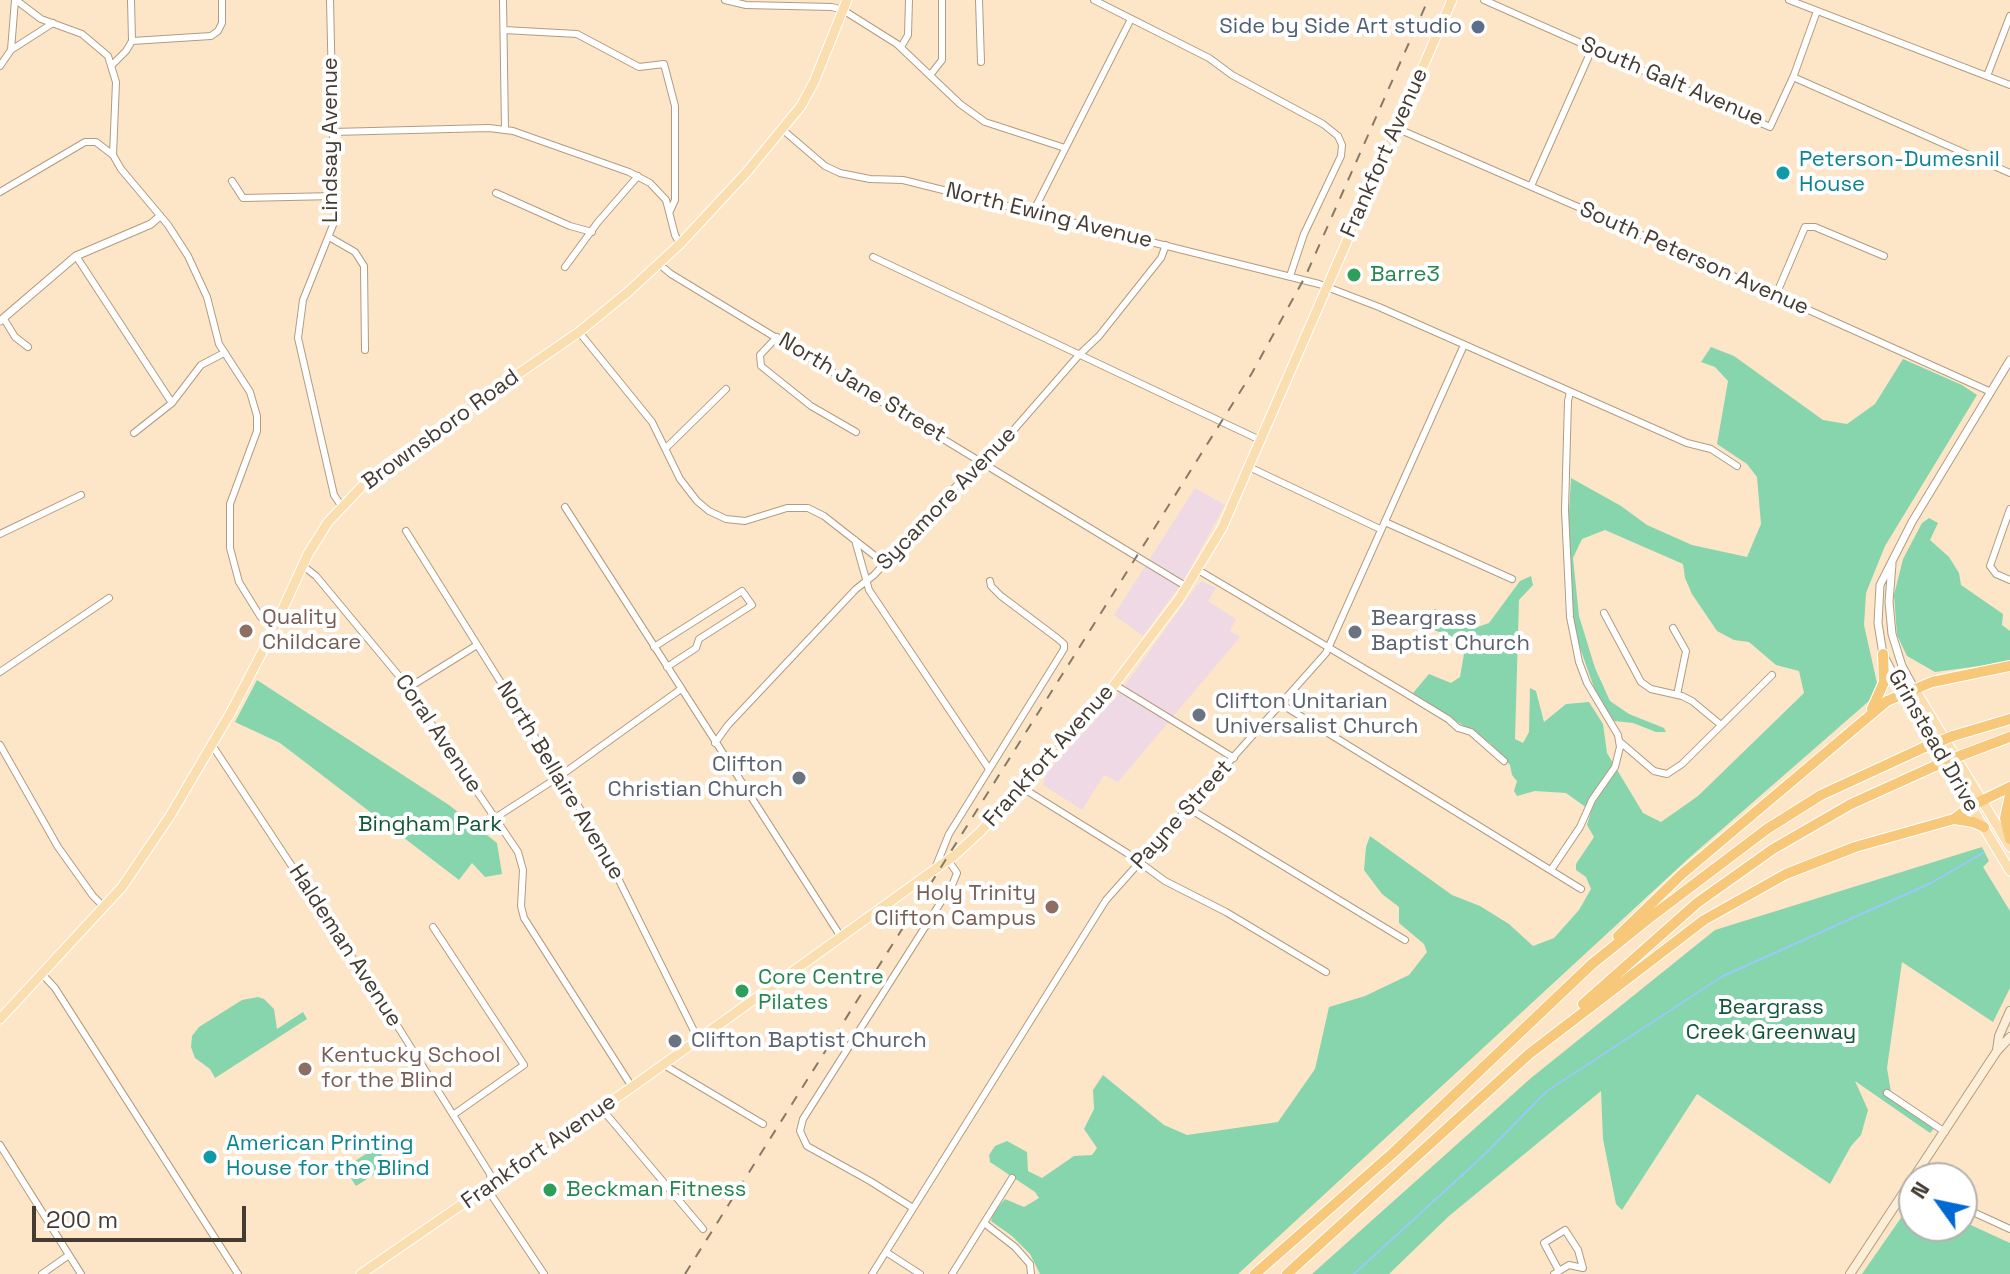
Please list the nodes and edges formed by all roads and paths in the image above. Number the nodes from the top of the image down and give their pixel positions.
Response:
1 (15, 0) edge
2 (131, 0) edge
3 (222, 0) edge
4 (330, 0) edge
5 (503, 0) edge
6 (725, 0) edge
7 (909, 0) edge
8 (942, 0) edge
9 (979, 0) edge
10 (1094, 0) edge
11 (1451, 0) edge
12 (1484, 0) edge
13 (1789, 0) edge
14 (845, 5) edge
15 (1817, 11) junction
16 (2010, 16) edge
17 (1131, 19) junction
18 (53, 23) junction
19 (504, 30) junction
20 (132, 41) junction
21 (901, 47) junction
22 (1592, 49) junction
23 (11, 50) junction
24 (981, 62) dead end
25 (112, 65) junction
26 (0, 66) edge
27 (931, 74) junction
28 (1987, 76) junction
29 (1793, 77) junction
30 (2010, 85) edge
31 (1396, 128) junction
32 (505, 130) junction
33 (783, 130) junction
34 (333, 132) junction
35 (1065, 148) junction
36 (113, 155) junction
37 (2010, 173) edge
38 (638, 176) junction
39 (232, 181) dead end
40 (1531, 186) junction
41 (0, 192) edge
42 (496, 193) dead end
43 (335, 196) junction
44 (670, 211) junction
45 (1033, 212) junction
46 (160, 216) junction
47 (592, 232) junction
48 (329, 237) junction
49 (680, 244) junction
50 (1166, 245) junction
51 (76, 256) junction
52 (1884, 256) dead end
53 (873, 257) dead end
54 (659, 264) junction
55 (565, 267) dead end
56 (1290, 276) junction
57 (1327, 287) junction
58 (1776, 295) junction
59 (2, 320) edge
60 (579, 332) junction
61 (777, 337) junction
62 (1464, 345) junction
63 (28, 347) dead end
64 (365, 350) dead end
65 (224, 353) junction
66 (1079, 355) junction
67 (2010, 360) edge
68 (726, 389) dead end
69 (1570, 392) junction
70 (1991, 392) junction
71 (172, 403) junction
72 (856, 432) dead end
73 (134, 433) dead end
74 (1260, 440) junction
75 (666, 448) junction
76 (982, 462) junction
77 (1737, 466) dead end
78 (1249, 467) junction
79 (81, 495) dead end
80 (342, 507) junction
81 (565, 507) dead end
82 (2010, 509) edge
83 (1385, 522) junction
84 (1380, 529) junction
85 (406, 531) dead end
86 (0, 534) edge
87 (855, 540) junction
88 (1893, 560) junction
89 (884, 563) junction
90 (302, 565) junction
91 (1198, 570) junction
92 (1512, 579) dead end
93 (866, 580) junction
94 (2010, 580) edge
95 (990, 581) dead end
96 (1187, 587) junction
97 (109, 598) dead end
98 (1604, 613) dead end
99 (1673, 628) dead end
100 (273, 629) junction
101 (477, 645) junction
102 (654, 647) junction
103 (1328, 648) junction
104 (1883, 654) junction
105 (667, 667) junction
106 (2010, 667) edge
107 (0, 672) edge
108 (1772, 675) dead end
109 (1115, 685) junction
110 (408, 688) junction
111 (1914, 688) junction
112 (681, 689) junction
113 (1903, 693) junction
114 (1677, 695) junction
115 (1281, 704) junction
116 (1867, 717) junction
117 (2010, 719) edge
118 (1721, 725) junction
119 (2010, 737) edge
120 (1619, 741) junction
121 (715, 743) junction
122 (0, 745) edge
123 (212, 745) junction
124 (1234, 758) junction
125 (1504, 761) dead end
126 (989, 769) junction
127 (560, 776) junction
128 (1021, 787) junction
129 (2010, 787) edge
130 (2010, 795) edge
131 (1982, 800) junction
132 (1971, 806) junction
133 (1188, 808) junction
134 (495, 818) junction
135 (1954, 819) junction
136 (1984, 827) junction
137 (2010, 839) edge
138 (2010, 847) edge
139 (948, 860) junction
140 (1138, 863) junction
141 (1551, 870) junction
142 (934, 871) junction
143 (2010, 871) edge
144 (1581, 889) dead end
145 (104, 907) junction
146 (433, 927) dead end
147 (841, 937) junction
148 (1405, 940) dead end
149 (1592, 964) junction
150 (1326, 972) dead end
151 (42, 974) junction
152 (2010, 1011) edge
153 (0, 1019) edge
154 (2010, 1037) edge
155 (698, 1039) junction
156 (1547, 1039) junction
157 (1997, 1051) junction
158 (663, 1064) junction
159 (632, 1087) junction
160 (1887, 1093) dead end
161 (601, 1108) junction
162 (453, 1115) junction
163 (763, 1124) dead end
164 (1945, 1132) junction
165 (0, 1145) edge
166 (1926, 1162) edge
167 (1012, 1178) dead end
168 (491, 1185) junction
169 (1898, 1205) edge
170 (913, 1208) junction
171 (1978, 1214) edge
172 (984, 1223) junction
173 (703, 1229) dead end
174 (2010, 1229) edge
175 (886, 1252) junction
176 (69, 1255) junction
177 (1556, 1272) edge
178 (42, 1274) edge
179 (81, 1274) edge
180 (238, 1274) edge
181 (361, 1274) edge
182 (544, 1274) edge
183 (872, 1274) edge
184 (920, 1274) edge
185 (952, 1274) edge
186 (1031, 1274) edge
187 (1255, 1274) edge
188 (1287, 1274) edge
189 (1850, 1274) edge

1 - 18 street
1 - 23 street
2 - 20 street
3 - 20 street
4 - 34 street, Lindsay Avenue
5 - 19 street
6 - 14 street
7 - 21 street
8 - 27 street
9 - 24 street
10 - 17 street
11 - 31 main road, Frankfort Avenue
12 - 22 street, South Galt Avenue
13 - 15 street
14 - 21 street
14 - 33 main road, Brownsboro Road
15 - 28 street
15 - 29 street
16 - 28 street
17 - 35 street
17 - 56 street
18 - 23 street
18 - 25 street
19 - 32 street
19 - 44 street
20 - 25 street
21 - 27 street
22 - 29 street, South Galt Avenue
22 - 40 street
23 - 26 street
25 - 36 street
27 - 35 street
28 - 30 street
29 - 37 street
31 - 40 street, South Peterson Avenue
31 - 57 main road, Frankfort Avenue
32 - 34 street
32 - 38 street
33 - 45 street, North Ewing Avenue
33 - 49 main road, Brownsboro Road
34 - 43 street, Lindsay Avenue
35 - 45 street
36 - 41 street
36 - 46 street
38 - 44 street
38 - 47 street
39 - 43 street
40 - 58 street, South Peterson Avenue
42 - 47 street
43 - 48 street, Lindsay Avenue
44 - 49 street
45 - 50 street, North Ewing Avenue
46 - 51 street
46 - 65 street
47 - 55 street
48 - 64 street
48 - 80 street, Lindsay Avenue
49 - 54 main road, Brownsboro Road
50 - 56 street, North Ewing Avenue
50 - 66 street, Sycamore Avenue
51 - 59 street
51 - 71 street
52 - 58 street
53 - 66 street
54 - 60 main road, Brownsboro Road
54 - 61 street, North Jane Street
56 - 57 street, North Ewing Avenue
57 - 62 street, North Ewing Avenue
57 - 74 main road, Frankfort Avenue
58 - 70 street, South Peterson Avenue
59 - 63 street
60 - 75 street
60 - 80 main road, Brownsboro Road
61 - 72 street
61 - 76 street, North Jane Street
62 - 69 street, North Ewing Avenue
62 - 83 street, Payne Street
65 - 71 street
65 - 100 street
66 - 74 street
66 - 76 street, Sycamore Avenue
67 - 70 street, Grinstead Drive
68 - 75 street
69 - 77 street, North Ewing Avenue
69 - 120 street
70 - 88 street, Grinstead Drive
71 - 73 street
74 - 78 main road, Frankfort Avenue
75 - 87 street
76 - 89 street, Sycamore Avenue
76 - 96 street, North Jane Street
78 - 84 street
78 - 91 main road, Frankfort Avenue
79 - 86 street
80 - 90 main road, Brownsboro Road
81 - 102 street
82 - 94 street
83 - 84 street, Payne Street
83 - 92 street
84 - 103 street, Payne Street
85 - 101 street, North Bellaire Avenue
87 - 89 street
87 - 93 street
88 - 104 street, Grinstead Drive
88 - 111 street, Grinstead Drive
89 - 93 street, Sycamore Avenue
90 - 100 main road, Brownsboro Road
90 - 110 street, Coral Avenue
91 - 96 main road, Frankfort Avenue
91 - 103 street
93 - 121 street, Sycamore Avenue
93 - 126 street
95 - 126 street
96 - 109 main road, Frankfort Avenue
97 - 107 street
98 - 114 street
99 - 114 street
100 - 123 main road, Brownsboro Road
101 - 110 street
101 - 127 street, North Bellaire Avenue
102 - 105 street
102 - 105 street
103 - 115 street, Payne Street
103 - 125 street
104 - 113 street, Grinstead Drive
104 - 116 highway
105 - 112 street
106 - 111 highway
108 - 118 street
109 - 124 street
109 - 128 main road, Frankfort Avenue
110 - 134 street, Coral Avenue
111 - 113 highway
111 - 131 main road, Grinstead Drive
112 - 121 street
112 - 127 street
113 - 116 highway
113 - 132 main road, Grinstead Drive
114 - 118 street
115 - 124 street, Payne Street
115 - 141 street
116 - 149 highway
117 - 149 highway, bridge
118 - 120 street
119 - 156 highway, bridge
120 - 141 street
121 - 147 street
122 - 145 street
123 - 145 main road, Brownsboro Road
123 - 162 street, Haldeman Avenue
124 - 133 street, Payne Street
126 - 142 street
127 - 134 street
127 - 155 street, North Bellaire Avenue
128 - 139 main road, Frankfort Avenue
128 - 140 street
129 - 131 highway
130 - 137 highway
131 - 132 highway
131 - 138 main road, Grinstead Drive
132 - 135 highway
132 - 136 main road, Grinstead Drive
133 - 140 street, Payne Street
133 - 148 street
134 - 159 street, Coral Avenue
135 - 136 highway
135 - 156 highway
136 - 143 main road, Grinstead Drive
139 - 142 main road, Frankfort Avenue
139 - 170 street
140 - 150 street
140 - 170 street, Payne Street
141 - 144 street
142 - 147 main road, Frankfort Avenue
145 - 151 main road, Brownsboro Road
146 - 162 street
147 - 155 main road, Frankfort Avenue
149 - 187 highway
151 - 153 main road, Brownsboro Road
151 - 180 street
152 - 157 main road
154 - 157 main road
155 - 158 main road, Frankfort Avenue
156 - 188 highway
157 - 164 main road
158 - 159 main road, Frankfort Avenue
158 - 163 street
159 - 161 main road, Frankfort Avenue
160 - 164 street
161 - 168 main road, Frankfort Avenue
161 - 173 street
162 - 168 street, Haldeman Avenue
164 - 166 main road
165 - 176 street
167 - 172 street
168 - 181 main road, Frankfort Avenue
168 - 182 street, Haldeman Avenue
169 - 189 main road
170 - 175 street, Payne Street
171 - 174 street
172 - 185 street
172 - 186 street
175 - 183 street, Payne Street
175 - 184 street
176 - 178 street
176 - 179 street
177 - 177 street

